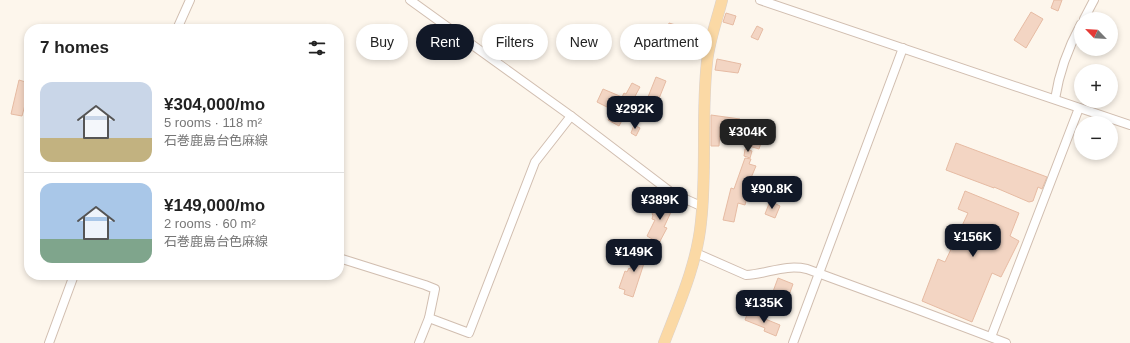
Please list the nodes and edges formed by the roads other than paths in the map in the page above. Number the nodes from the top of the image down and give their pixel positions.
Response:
1 (190, 0) edge
2 (410, 0) edge
3 (722, 0) edge
4 (760, 0) edge
5 (1094, 0) edge
6 (1088, 12) edge
7 (179, 24) edge
8 (1074, 39) edge
9 (903, 48) junction
10 (1055, 99) junction
11 (1074, 106) edge
12 (1079, 108) joint
13 (571, 116) junction
14 (1130, 125) edge
15 (703, 207) junction
16 (696, 253) junction
17 (344, 260) edge
18 (819, 273) junction
19 (72, 280) edge
20 (429, 318) junction
21 (991, 337) junction
22 (49, 343) edge
23 (419, 343) edge
24 (664, 343) edge
25 (793, 343) edge
26 (1006, 343) edge

1 - 7 street
2 - 13 street
3 - 15 main road
4 - 9 street
5 - 6 street
8 - 10 street
9 - 10 street
9 - 18 street
10 - 11 street
12 - 14 street
12 - 21 street
13 - 15 street
13 - 20 street
15 - 16 main road
16 - 18 street
16 - 24 main road
17 - 20 street
18 - 21 street
18 - 25 street
19 - 22 street
20 - 23 street
21 - 26 street

